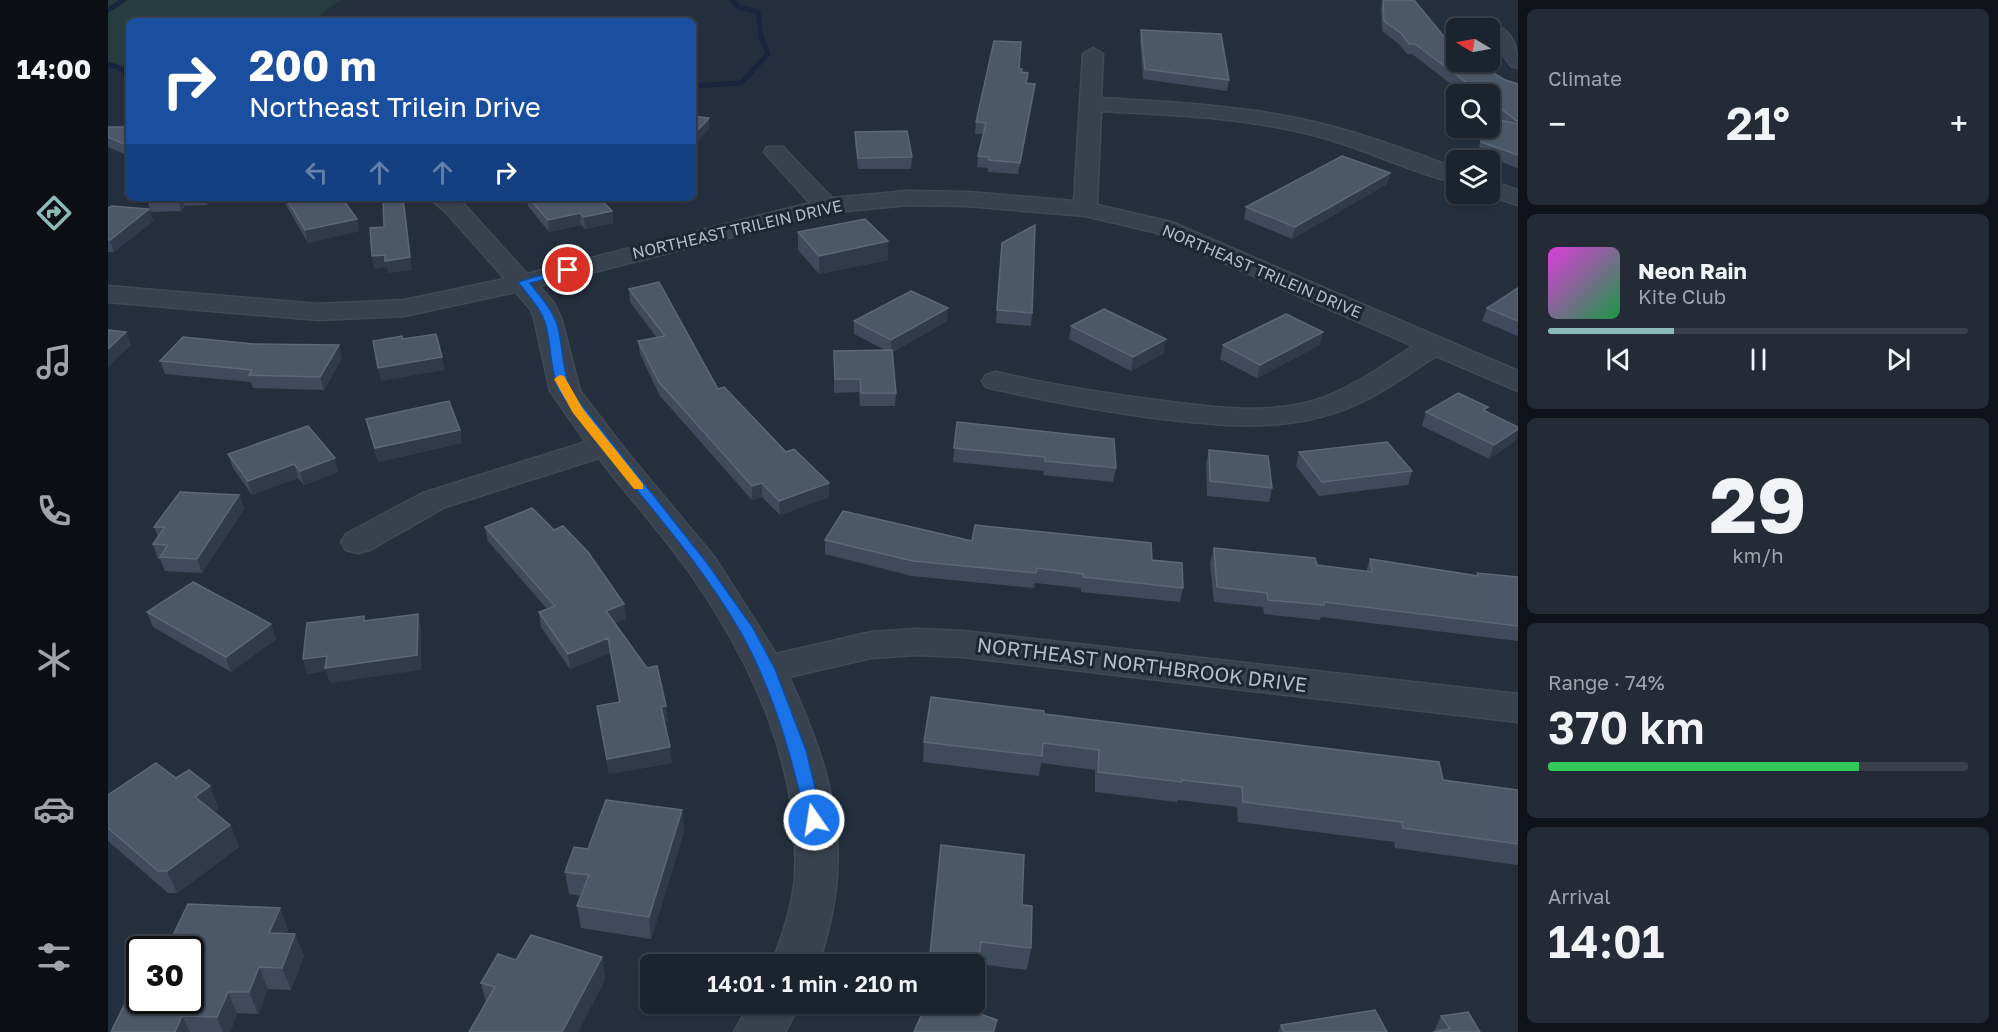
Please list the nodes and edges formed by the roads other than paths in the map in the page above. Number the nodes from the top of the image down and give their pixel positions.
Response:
1 (1500, 37) edge
2 (1093, 54) dead end
3 (1518, 62) edge
4 (1090, 104) junction
5 (775, 152) dead end
6 (1446, 173) edge
7 (1500, 192) edge
8 (1518, 198) edge
9 (445, 201) edge
10 (826, 206) junction
11 (1084, 209) junction
12 (523, 282) junction
13 (108, 294) edge
14 (1434, 345) junction
15 (996, 381) dead end
16 (1518, 382) edge
17 (606, 446) junction
18 (358, 542) dead end
19 (767, 669) junction
20 (1518, 708) edge
21 (798, 954) edge
22 (770, 1014) edge
23 (758, 1032) edge

1 - 3 street
2 - 4 street
4 - 6 street
4 - 11 street
5 - 10 street
7 - 8 street
9 - 12 street
10 - 11 street, NORTHEAST TRILEIN DRIVE
10 - 12 street, NORTHEAST TRILEIN DRIVE
11 - 14 street, NORTHEAST TRILEIN DRIVE
12 - 13 street, NORTHEAST TRILEIN DRIVE
12 - 17 street
14 - 15 street
14 - 16 street, NORTHEAST TRILEIN DRIVE
17 - 18 street
17 - 19 street
19 - 20 street, NORTHEAST NORTHBROOK DRIVE
19 - 21 street
22 - 23 street

